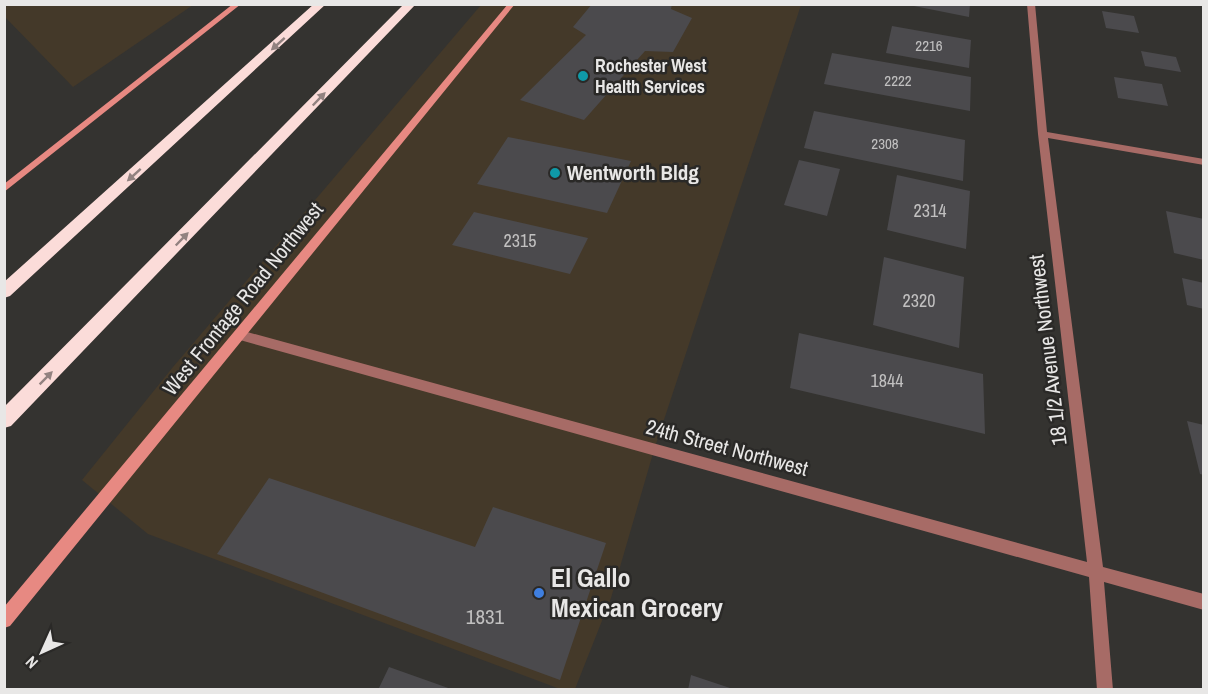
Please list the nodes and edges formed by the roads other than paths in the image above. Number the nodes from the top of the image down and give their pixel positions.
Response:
1 (238, 4) edge
2 (321, 4) edge
3 (411, 4) edge
4 (512, 4) edge
5 (1031, 4) edge
6 (1043, 134) junction
7 (1203, 162) edge
8 (4, 189) edge
9 (4, 292) edge
10 (240, 335) junction
11 (4, 420) edge
12 (1096, 572) junction
13 (1203, 602) edge
14 (4, 620) edge
15 (1106, 690) edge

1 - 8 street
2 -> 9 highway
11 -> 3 highway
4 - 10 street, West Frontage Road Northwest
5 - 6 street, 18 1/2 Avenue Northwest
6 - 7 street
6 - 12 street, 18 1/2 Avenue Northwest
10 - 12 street, 24th Street Northwest
10 - 14 street, West Frontage Road Northwest
12 - 13 street, 24th Street Northwest
12 - 15 street, 18 1/2 Avenue Northwest

